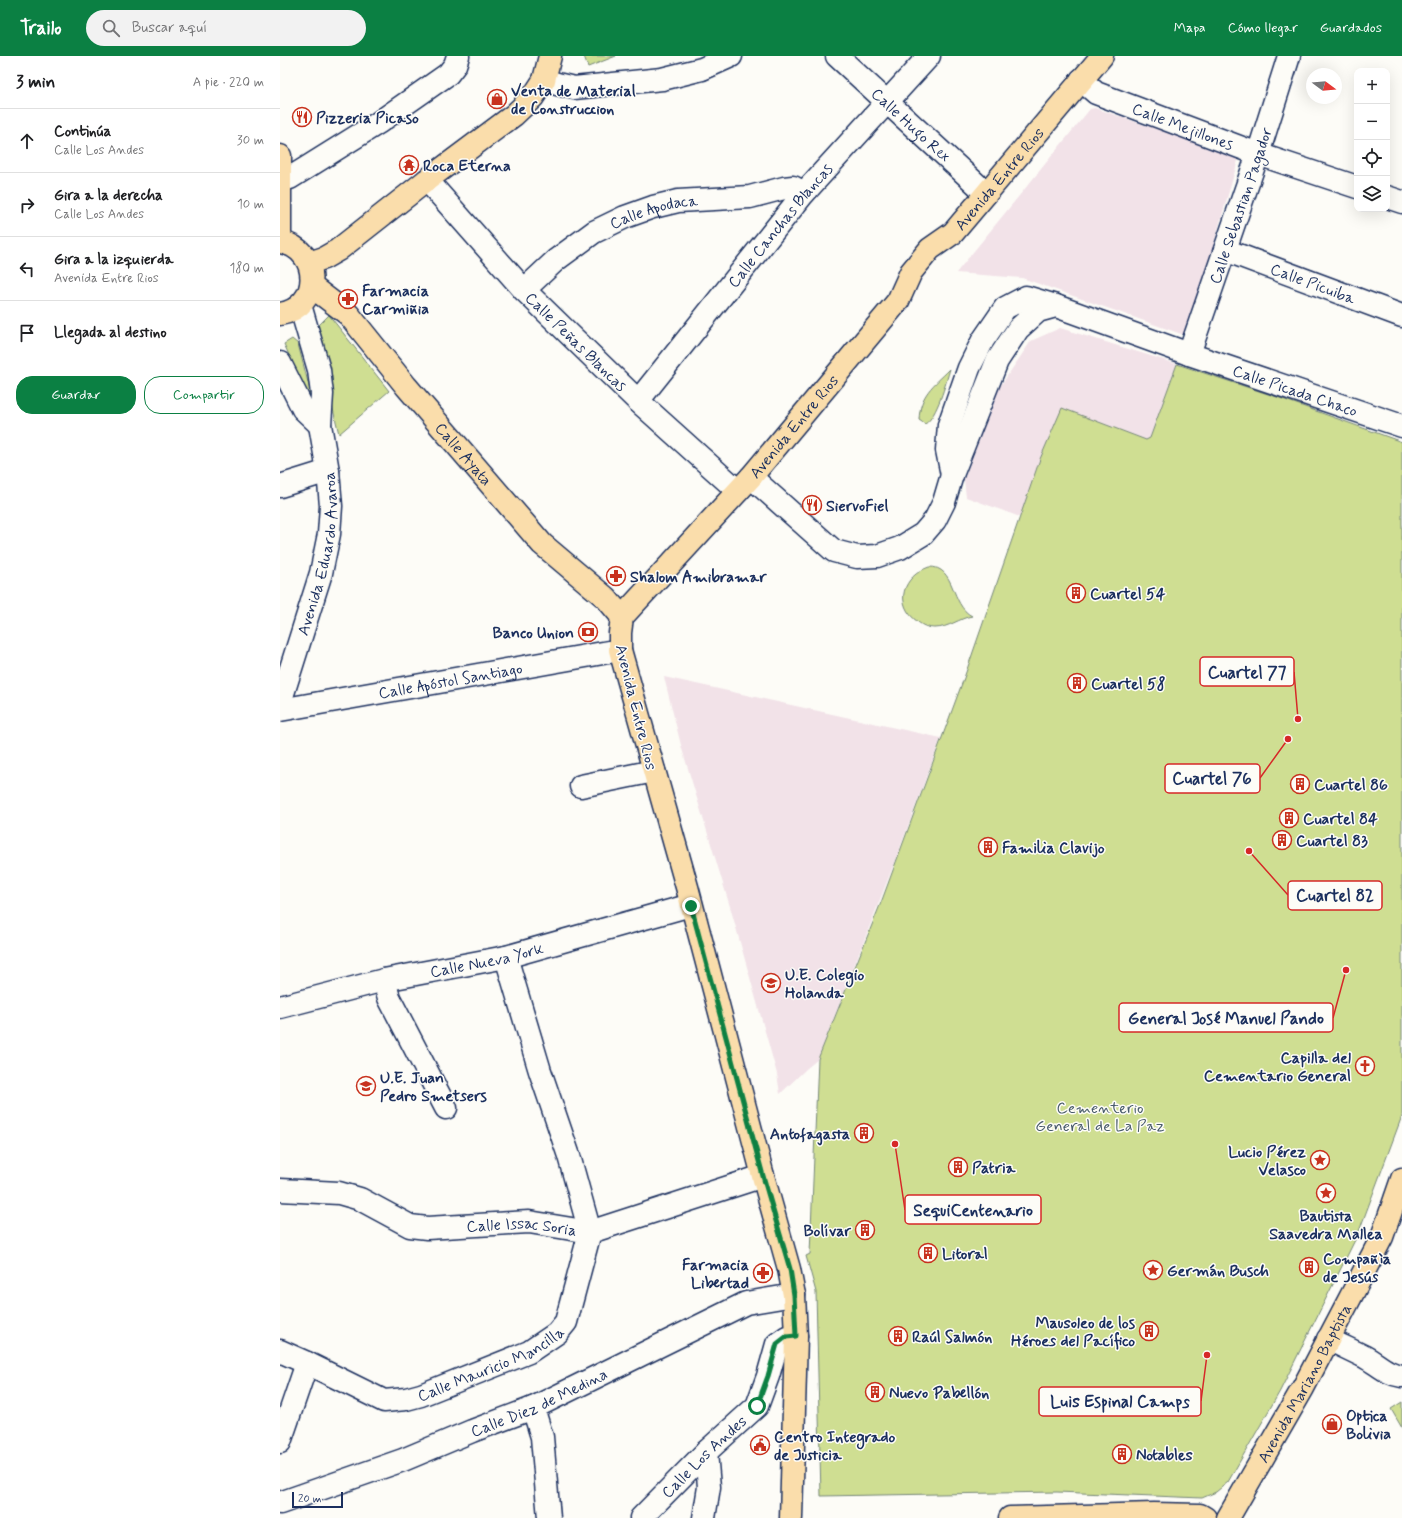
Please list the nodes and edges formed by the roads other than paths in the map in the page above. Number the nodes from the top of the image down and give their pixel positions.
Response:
1 (458, 56) edge
2 (550, 56) edge
3 (731, 56) edge
4 (837, 56) edge
5 (929, 56) edge
6 (1102, 56) edge
7 (1289, 56) edge
8 (544, 80) junction
9 (1082, 80) junction
10 (887, 103) junction
11 (1258, 154) junction
12 (280, 156) edge
13 (281, 179) edge
14 (426, 180) junction
15 (1354, 186) edge
16 (804, 193) junction
17 (986, 193) junction
18 (280, 235) edge
19 (280, 242) edge
20 (1225, 250) junction
21 (309, 263) junction
22 (311, 286) junction
23 (524, 290) junction
24 (300, 305) junction
25 (1056, 306) joint
26 (280, 314) edge
27 (1402, 316) edge
28 (1189, 354) junction
29 (280, 363) edge
30 (638, 401) junction
31 (320, 425) junction
32 (1402, 426) edge
33 (328, 471) junction
34 (745, 484) junction
35 (280, 486) edge
36 (622, 617) junction
37 (620, 650) junction
38 (280, 703) edge
39 (280, 710) edge
40 (654, 771) junction
41 (580, 786) dead end
42 (691, 906) junction
43 (506, 957) junction
44 (384, 980) junction
45 (280, 1007) edge
46 (446, 1108) dead end
47 (763, 1176) junction
48 (1402, 1179) edge
49 (280, 1190) edge
50 (590, 1232) junction
51 (794, 1295) junction
52 (796, 1336) junction
53 (1328, 1339) junction
54 (280, 1351) edge
55 (307, 1363) junction
56 (1402, 1376) edge
57 (533, 1408) junction
58 (280, 1442) edge
59 (706, 1452) junction
60 (280, 1503) edge
61 (550, 1518) edge
62 (641, 1518) edge
63 (704, 1518) edge
64 (791, 1518) edge
65 (1010, 1518) edge
66 (1205, 1518) edge
67 (1228, 1518) edge

1 - 13 street
2 - 8 main road
3 - 8 street
4 - 10 street, Calle Hugo Rex
5 - 10 street, Calle Canchas Blancas
6 - 9 main road, Avenida Entre Rios
7 - 11 street, Calle Sebastian Pagador
8 - 14 main road
9 - 11 street, Calle Mejillones
9 - 17 main road, Avenida Entre Rios
10 - 16 street, Calle Canchas Blancas
10 - 17 street, Calle Hugo Rex
11 - 15 street, Calle Mejillones
11 - 20 street, Calle Sebastian Pagador
12 - 13 main road
13 - 18 main road
14 - 21 main road
14 - 23 street, Calle Peñas Blancas
16 - 23 street, Calle Apodaca
16 - 30 street, Calle Canchas Blancas
17 - 34 main road, Avenida Entre Rios
19 - 21 main road
20 - 27 street, Calle Picuiba
20 - 28 street, Calle Sebastian Pagador
21 - 22 main road
22 - 24 main road
22 - 36 main road, Calle Ayata
23 - 30 street, Calle Peñas Blancas
24 - 26 main road
24 - 31 street, Avenida Eduardo Avaroa
25 - 28 street, Calle Picada Chaco
25 - 34 street, Calle Peñas Blancas
28 - 32 street, Calle Picada Chaco
29 - 31 street
30 - 34 street, Calle Peñas Blancas
31 - 33 street, Avenida Eduardo Avaroa
33 - 35 street
33 - 38 street, Avenida Eduardo Avaroa
34 - 36 main road, Avenida Entre Rios
36 - 37 main road, Avenida Entre Rios
37 - 39 street, Calle Apóstol Santiago
37 - 40 main road, Avenida Entre Rios
40 - 41 street
40 - 42 main road, Avenida Entre Rios
42 - 43 street, Calle Nueva York
42 - 47 main road, Avenida Entre Rios
43 - 44 street, Calle Nueva York
43 - 50 street
44 - 45 street, Calle Nueva York
44 - 46 street
47 - 50 street, Calle Issac Soria
47 - 51 main road, Avenida Entre Rios
48 - 53 main road, Avenida Mariano Baptista
49 - 50 street, Calle Issac Soria
50 - 55 street, Calle Mauricio Mancilla
51 - 52 main road, Avenida Entre Rios
51 - 57 street, Calle Diez de Medina
52 - 59 street, Calle Los Andes
52 - 64 main road, Avenida Entre Rios
53 - 56 street
53 - 67 main road, Avenida Mariano Baptista
54 - 55 street, Calle Mauricio Mancilla
55 - 58 street
57 - 60 street, Calle Diez de Medina
57 - 61 street
59 - 62 street, Calle Los Andes
59 - 63 street
65 - 66 main road

